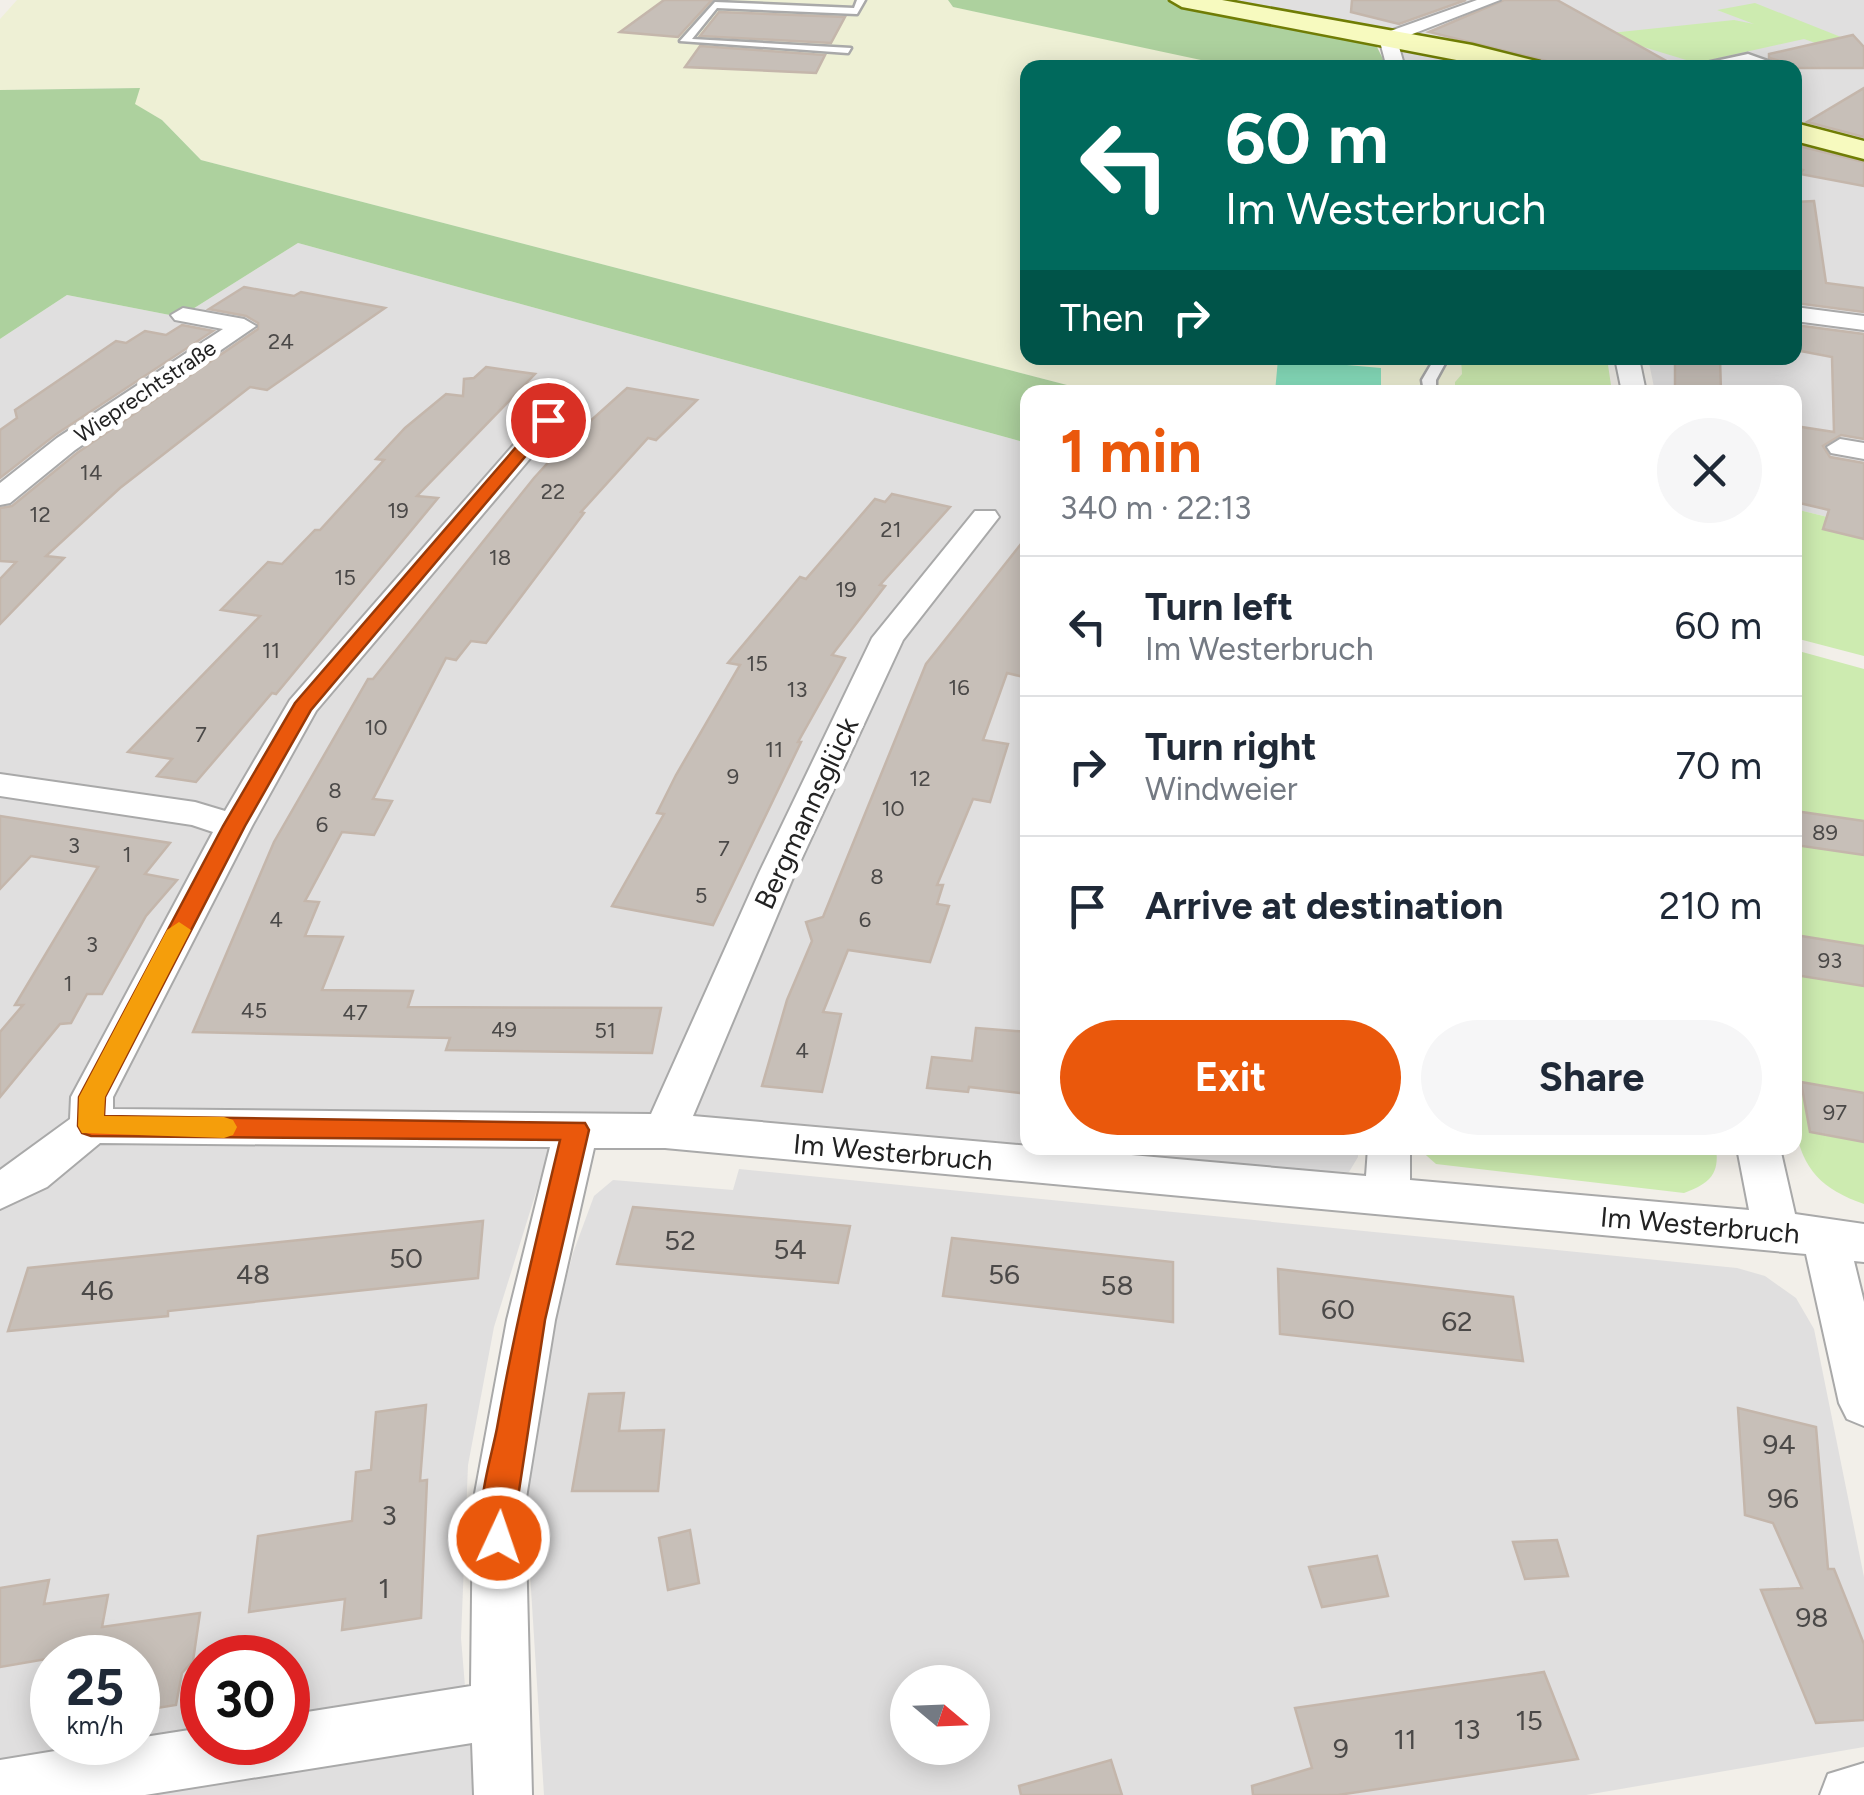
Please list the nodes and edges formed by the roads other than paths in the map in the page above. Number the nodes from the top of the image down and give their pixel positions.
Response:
1 (861, 0) edge
2 (1182, 0) edge
3 (1492, 0) edge
4 (1388, 38) junction
5 (848, 50) dead end
6 (1394, 60) edge
7 (1493, 60) edge
8 (1732, 60) edge
9 (1758, 60) edge
10 (1802, 134) edge
11 (1864, 149) edge
12 (184, 315) dead end
13 (1802, 315) edge
14 (1864, 323) edge
15 (568, 398) dead end
16 (0, 498) edge
17 (985, 517) dead end
18 (0, 785) edge
19 (234, 826) junction
20 (91, 1126) junction
21 (576, 1130) junction
22 (665, 1131) junction
23 (1389, 1155) edge
24 (1760, 1155) edge
25 (0, 1190) edge
26 (1388, 1196) junction
27 (1776, 1231) junction
28 (1844, 1240) edge
29 (1864, 1404) edge
30 (499, 1710) junction
31 (0, 1789) edge
32 (1864, 1792) edge
33 (503, 1795) edge
34 (1849, 1795) edge

1 - 5 lane
2 - 4 street
3 - 4 street
4 - 6 street
4 - 7 street
8 - 9 lane
10 - 11 street
12 - 16 street, Wieprechtstraße
13 - 14 street
15 - 19 street
17 - 22 street, Bergmannsglück
18 - 19 street
19 - 20 street
20 - 21 street, Im Westerbruch
20 - 25 street
21 - 22 street, Im Westerbruch
21 - 30 street
22 - 26 street, Im Westerbruch
23 - 26 street
24 - 27 street
26 - 27 street, Im Westerbruch
27 - 28 street, Im Westerbruch
28 - 29 street
30 - 31 street
30 - 33 street
32 - 34 street

